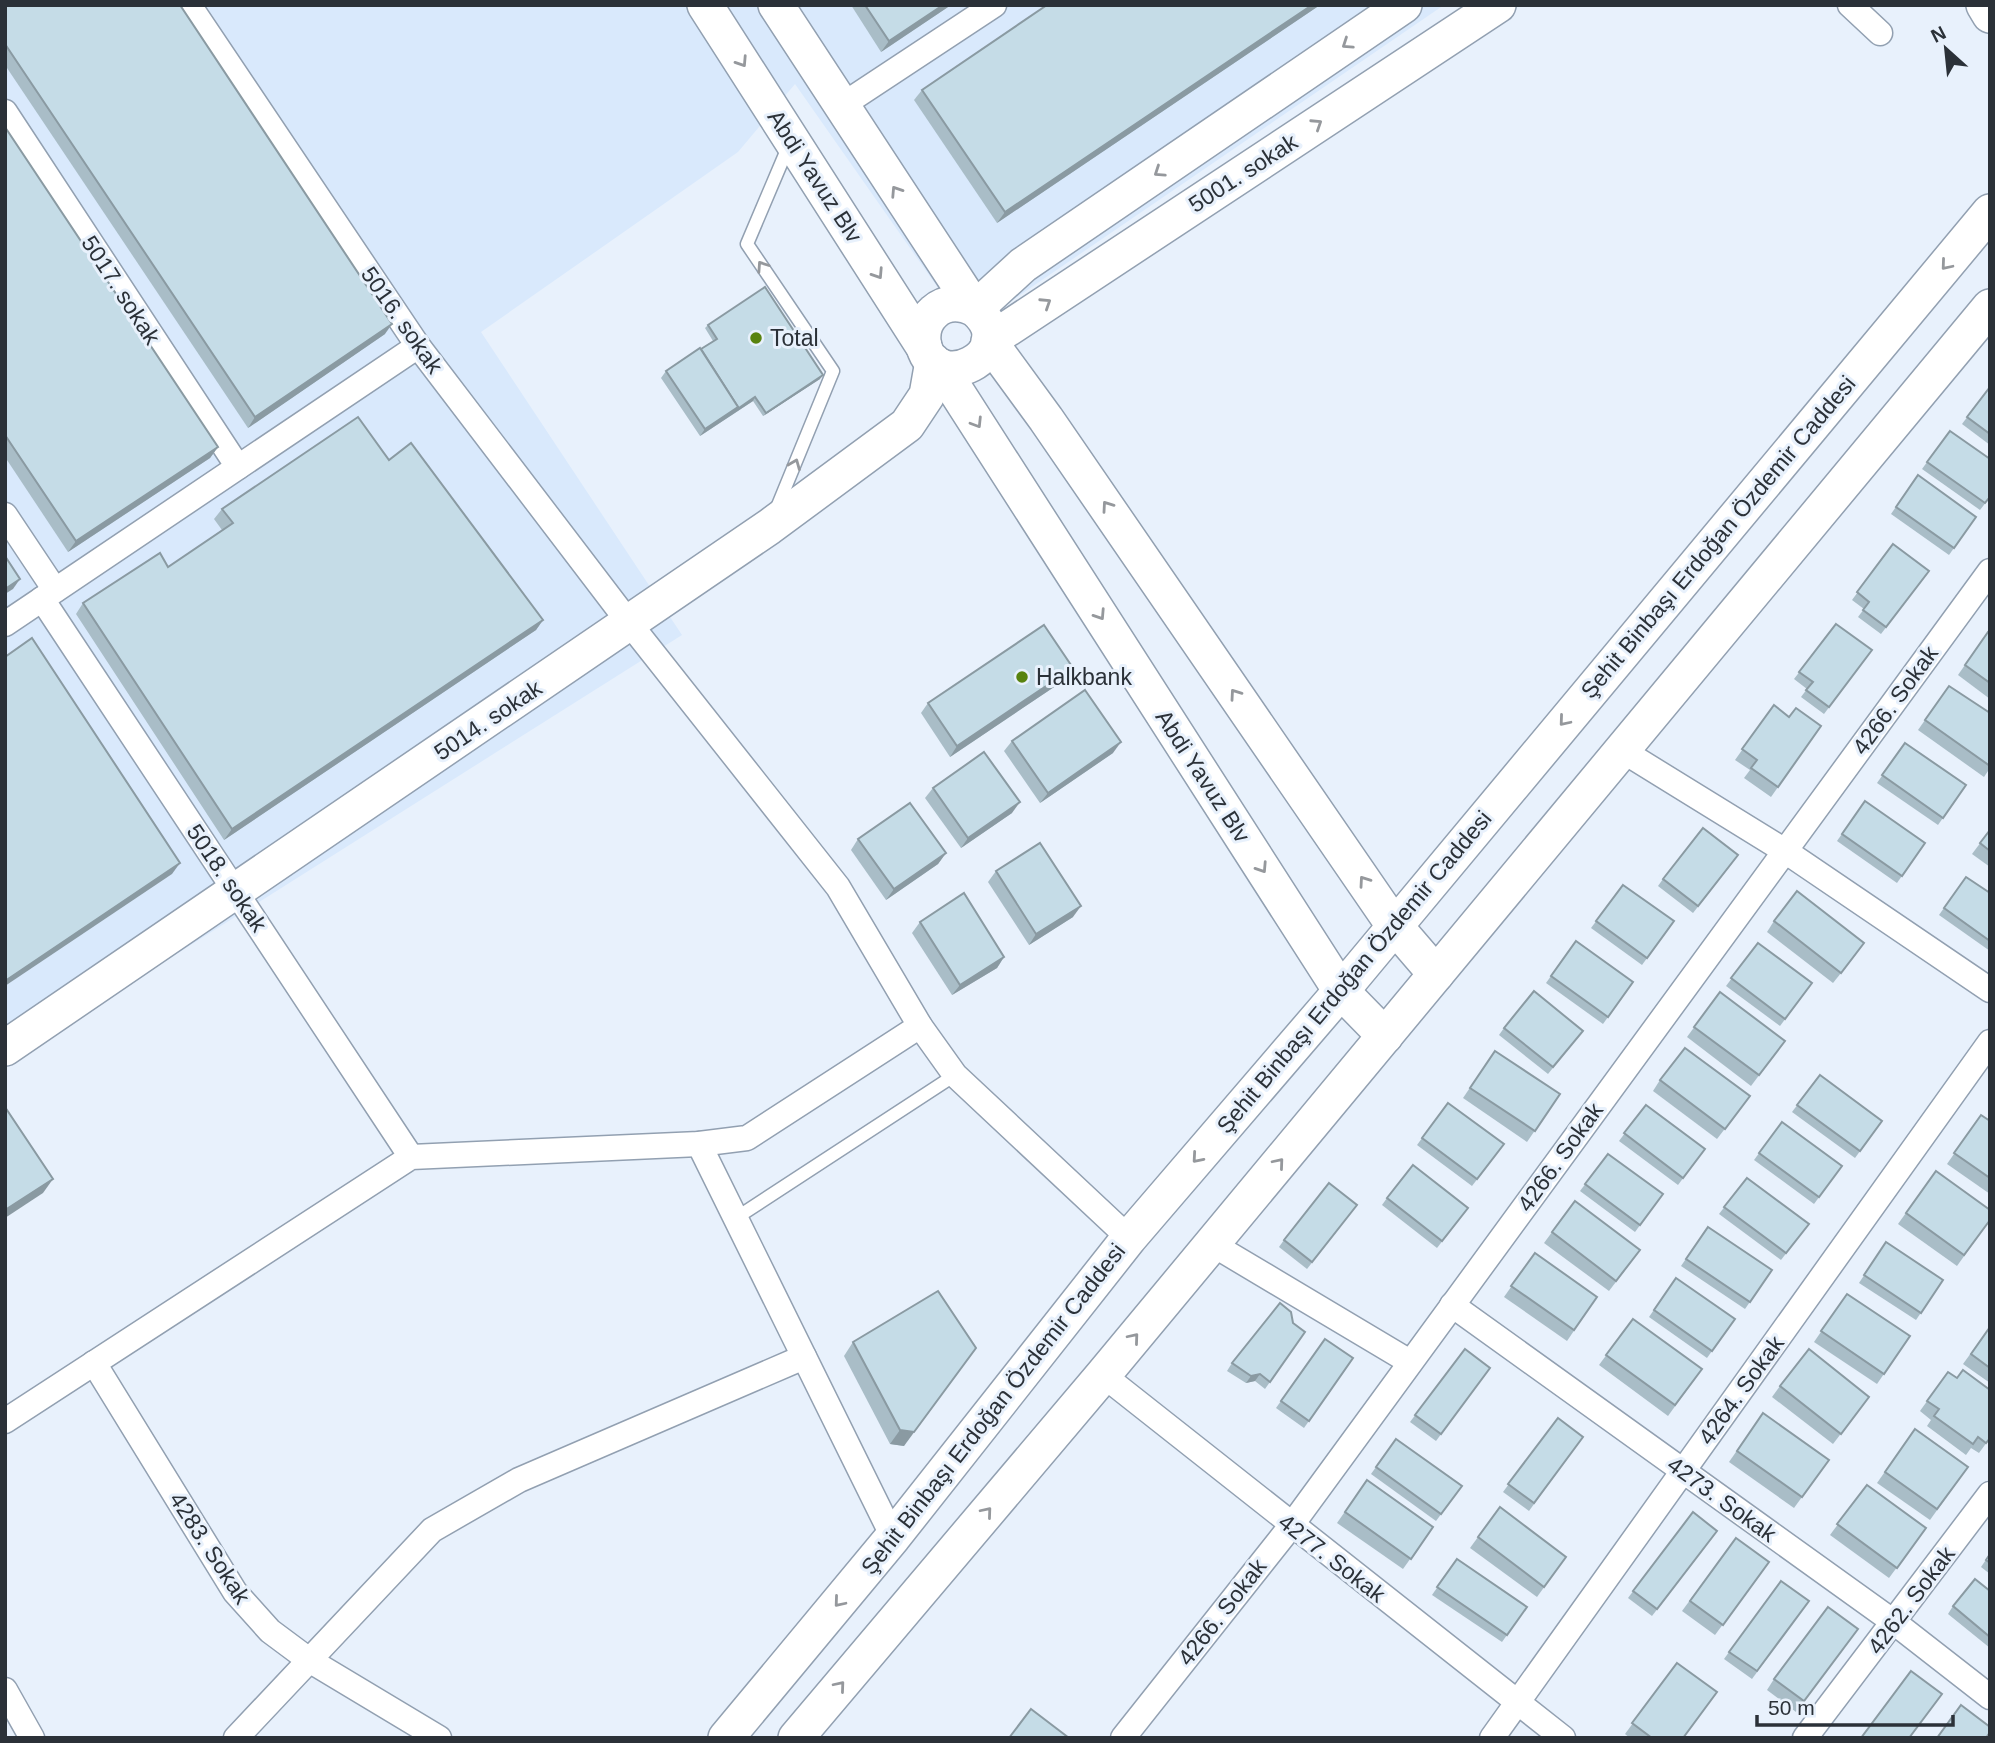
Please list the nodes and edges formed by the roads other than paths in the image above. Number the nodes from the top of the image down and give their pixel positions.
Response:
1 (189, 5) edge
2 (705, 5) edge
3 (776, 5) edge
4 (994, 5) edge
5 (1404, 5) edge
6 (1498, 5) edge
7 (1850, 5) edge
8 (1984, 5) edge
9 (1990, 15) edge
10 (1880, 33) dead end
11 (841, 106) junction
12 (5, 112) edge
13 (792, 138) junction
14 (1990, 212) edge
15 (1990, 307) edge
16 (975, 309) junction
17 (989, 341) junction
18 (418, 346) junction
19 (933, 358) junction
20 (238, 467) junction
21 (5, 515) edge
22 (769, 527) junction
23 (1990, 571) edge
24 (48, 595) junction
25 (5, 624) edge
26 (630, 624) junction
27 (1623, 751) junction
28 (1785, 851) junction
29 (236, 892) junction
30 (1394, 924) junction
31 (1436, 974) junction
32 (1341, 990) junction
33 (1990, 990) edge
34 (920, 1026) junction
35 (1385, 1036) junction
36 (1990, 1042) edge
37 (5, 1048) edge
38 (955, 1074) junction
39 (699, 1144) junction
40 (411, 1157) junction
41 (736, 1218) junction
42 (1129, 1238) junction
43 (1212, 1244) junction
44 (1452, 1305) junction
45 (804, 1357) junction
46 (1410, 1362) junction
47 (94, 1363) junction
48 (1104, 1375) junction
49 (6, 1417) edge
50 (1682, 1471) junction
51 (1990, 1494) edge
52 (1291, 1526) junction
53 (893, 1537) junction
54 (1895, 1623) junction
55 (309, 1660) junction
56 (5, 1690) edge
57 (1990, 1697) edge
58 (1516, 1704) junction
59 (32, 1738) edge
60 (236, 1738) edge
61 (439, 1738) edge
62 (726, 1738) edge
63 (796, 1738) edge
64 (1123, 1738) edge
65 (1492, 1738) edge
66 (1563, 1738) edge
67 (1805, 1738) edge

1 - 18 street, 5016. sokak
2 -> 13 main road, Abdi Yavuz Blv
3 - 11 main road
4 - 11 street
5 -> 16 main road, 5001. sokak
17 -> 6 main road, 5001. sokak
7 - 10 street
8 - 9 main road
16 -> 11 main road
12 - 20 street, 5017. sokak
13 -> 19 main road, Abdi Yavuz Blv
22 -> 13 lane
14 -> 30 main road, Şehit Binbaşı Erdoğan Özdemir Caddesi
15 - 27 main road
16 - 17 main road
16 - 19 main road
17 - 19 main road
30 -> 17 main road
18 - 20 street
18 - 26 street, 5016. sokak
19 - 22 main road, 5014. sokak
19 -> 32 main road, Abdi Yavuz Blv
20 - 24 street
21 - 24 street, 5018. sokak
22 - 26 main road, 5014. sokak
23 - 28 street, 4266. Sokak
24 - 25 street
24 - 29 street, 5018. sokak
26 - 29 main road, 5014. sokak
26 - 34 street, 5016. sokak
27 - 28 street
27 - 31 main road
28 - 33 street
28 - 44 street, 4266. Sokak
29 - 37 main road, 5014. sokak
29 - 40 street, 5018. sokak
30 - 31 main road
30 - 32 main road, Şehit Binbaşı Erdoğan Özdemir Caddesi
31 - 35 main road
32 - 35 main road, Abdi Yavuz Blv
32 -> 42 main road, Şehit Binbaşı Erdoğan Özdemir Caddesi
34 - 38 street, 5016. sokak
34 - 39 street
43 -> 35 main road
36 - 50 street, 4264. Sokak
38 - 41 lane
38 - 42 street, 5016. sokak
39 - 40 street
39 - 41 street
40 - 47 street
41 - 45 street
42 - 53 main road, Şehit Binbaşı Erdoğan Özdemir Caddesi
43 - 46 street
48 -> 43 main road
44 - 46 street, 4266. Sokak
44 - 50 street, 4273. Sokak
45 - 53 street
45 - 55 street
46 - 52 street, 4266. Sokak
47 - 49 street
47 - 55 street, 4283. Sokak
48 - 52 street, 4277. Sokak
63 -> 48 main road
50 - 54 street, 4273. Sokak
50 - 58 street, 4264. Sokak
51 - 54 street, 4262. Sokak
52 - 58 street, 4277. Sokak
52 - 64 street, 4266. Sokak
53 -> 62 main road, Şehit Binbaşı Erdoğan Özdemir Caddesi
54 - 57 street, 4273. Sokak
54 - 67 street, 4262. Sokak
55 - 60 street
55 - 61 street, 4283. Sokak
56 - 59 street
58 - 65 street, 4264. Sokak
58 - 66 street, 4277. Sokak

